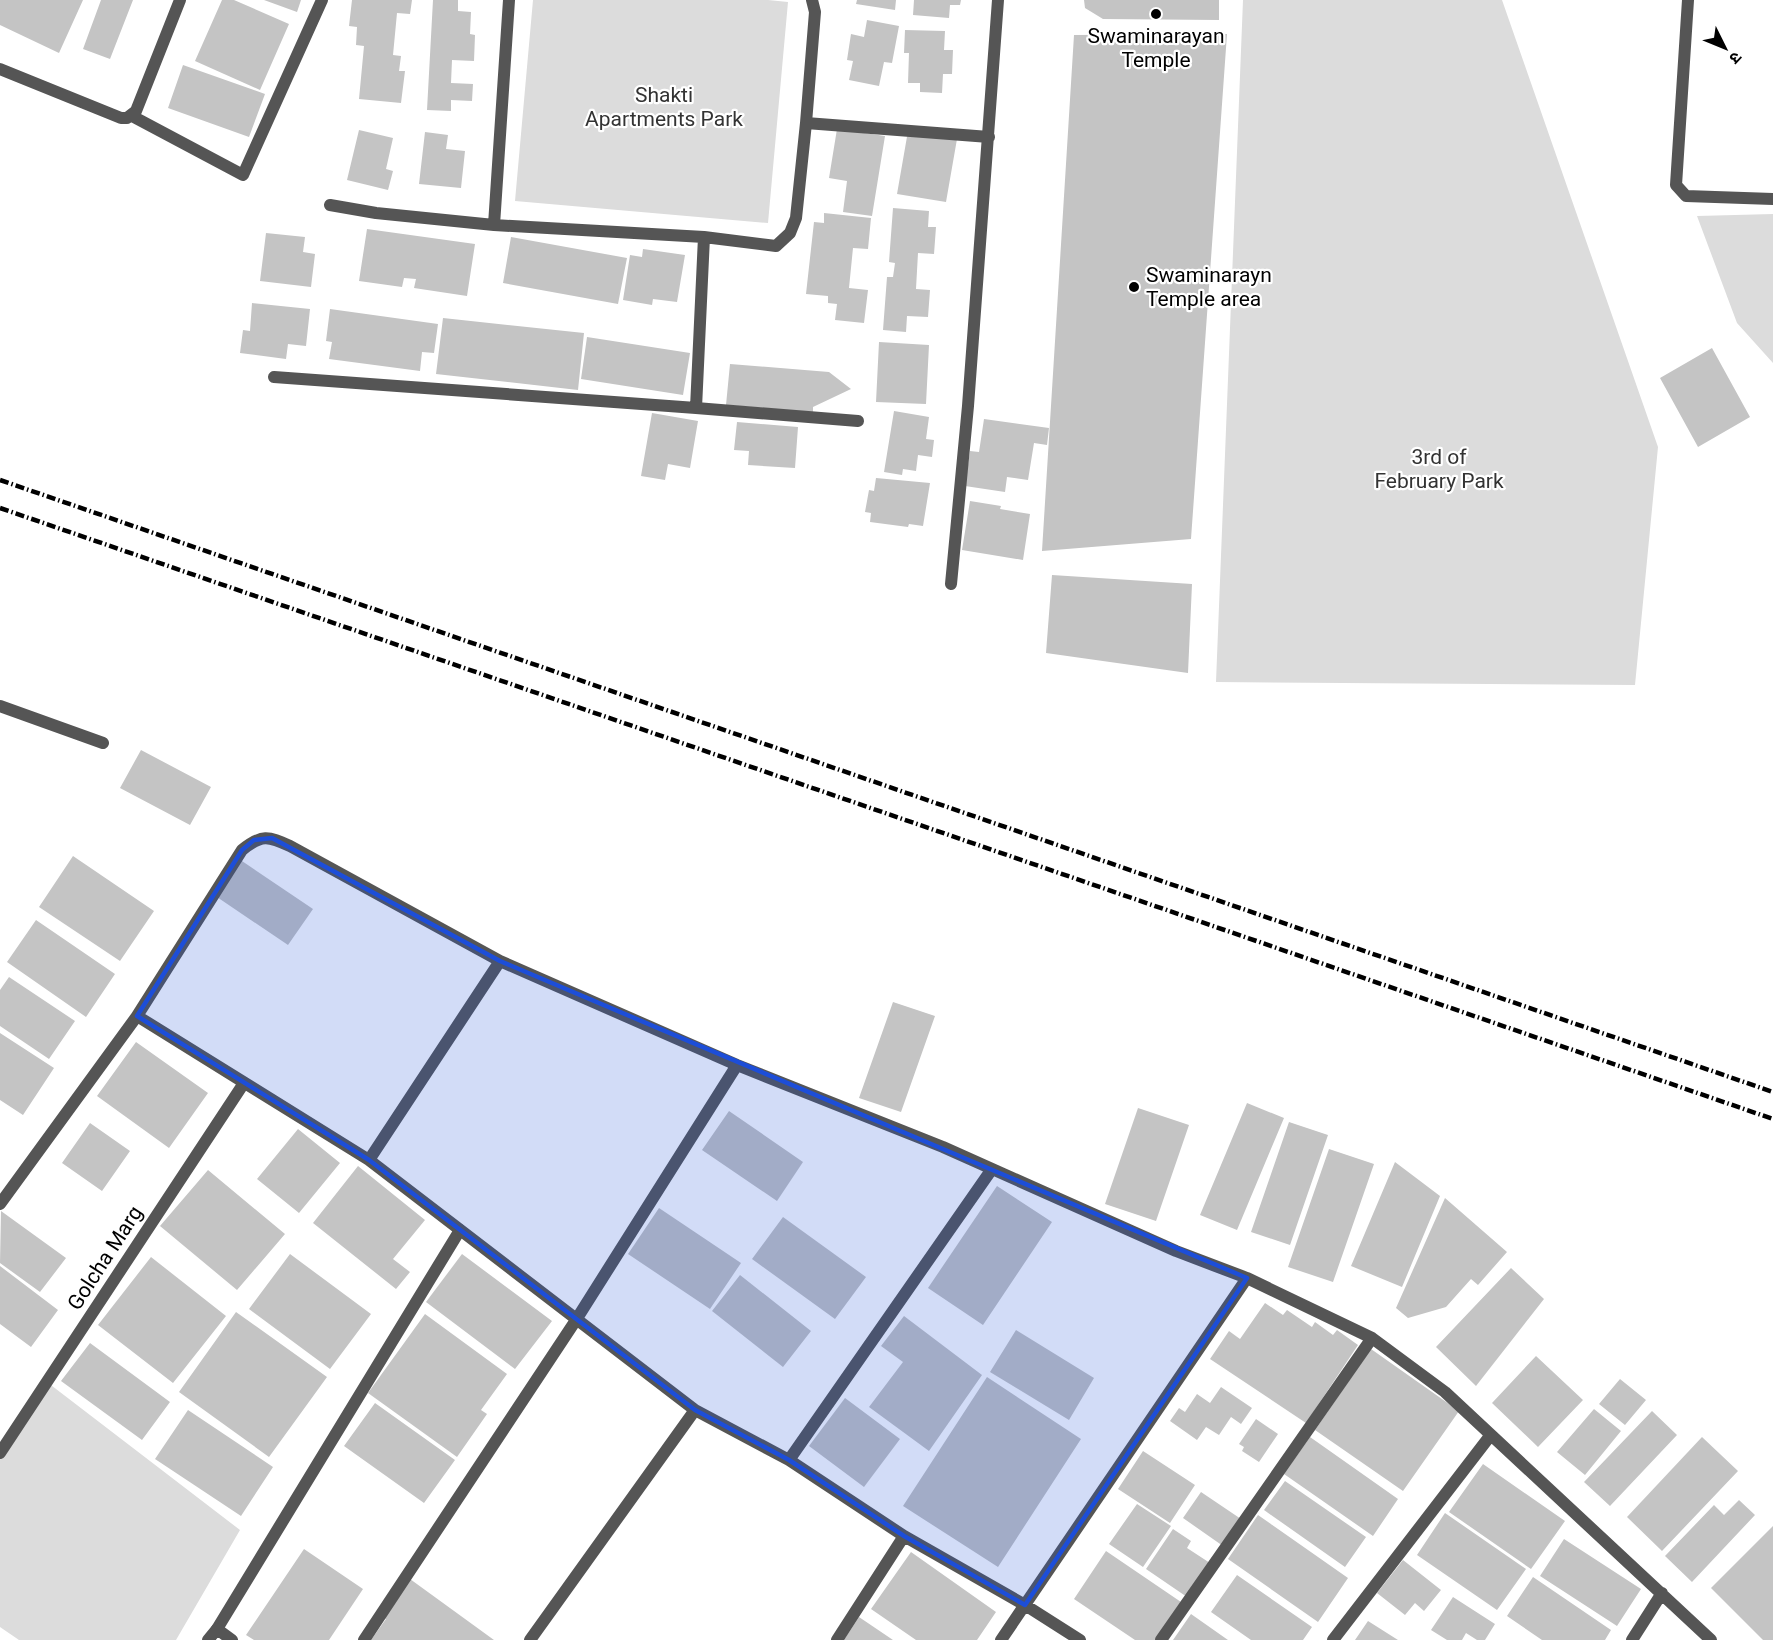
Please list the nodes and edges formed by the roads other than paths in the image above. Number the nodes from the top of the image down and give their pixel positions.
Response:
1 (180, 0) edge
2 (322, 0) edge
3 (509, 0) edge
4 (812, 0) edge
5 (998, 0) edge
6 (1688, 0) edge
7 (0, 69) edge
8 (132, 116) junction
9 (806, 123) junction
10 (989, 137) junction
11 (1773, 199) edge
12 (330, 205) dead end
13 (494, 225) junction
14 (704, 237) junction
15 (274, 377) dead end
16 (696, 408) junction
17 (858, 421) dead end
18 (951, 584) dead end
19 (0, 706) edge
20 (103, 743) dead end
21 (500, 961) junction
22 (137, 1016) junction
23 (737, 1065) junction
24 (244, 1083) junction
25 (369, 1160) junction
26 (992, 1169) junction
27 (0, 1204) edge
28 (460, 1230) junction
29 (1247, 1278) junction
30 (576, 1320) junction
31 (1372, 1338) junction
32 (695, 1410) junction
33 (1490, 1436) junction
34 (0, 1454) edge
35 (789, 1460) junction
36 (904, 1536) junction
37 (1662, 1593) junction
38 (1025, 1605) junction
39 (217, 1629) junction
40 (208, 1640) edge
41 (232, 1640) edge
42 (364, 1640) edge
43 (530, 1640) edge
44 (837, 1640) edge
45 (1001, 1640) edge
46 (1080, 1640) edge
47 (1161, 1640) edge
48 (1333, 1640) edge
49 (1632, 1640) edge
50 (1711, 1640) edge

1 - 8 street
2 - 8 street
3 - 13 street
4 - 9 street
5 - 10 street
6 - 11 street
7 - 8 street
9 - 10 street
9 - 14 street
10 - 18 street
12 - 13 street
13 - 14 street
14 - 16 street
15 - 16 street
16 - 17 street
19 - 20 street
21 - 22 street
21 - 23 street
21 - 25 street
22 - 24 street
22 - 27 street
23 - 26 street
23 - 30 street
24 - 25 street
24 - 34 street, Golcha Marg
25 - 28 street
26 - 29 street
26 - 35 street
28 - 30 street
28 - 39 street
29 - 31 street
29 - 38 street
30 - 32 street
30 - 42 street
31 - 33 street
31 - 47 street
32 - 35 street
32 - 43 street
33 - 37 street
33 - 48 street
35 - 36 street
36 - 38 street
36 - 44 street
37 - 49 street
37 - 50 street
38 - 45 street
38 - 46 street
39 - 40 street
39 - 41 street

